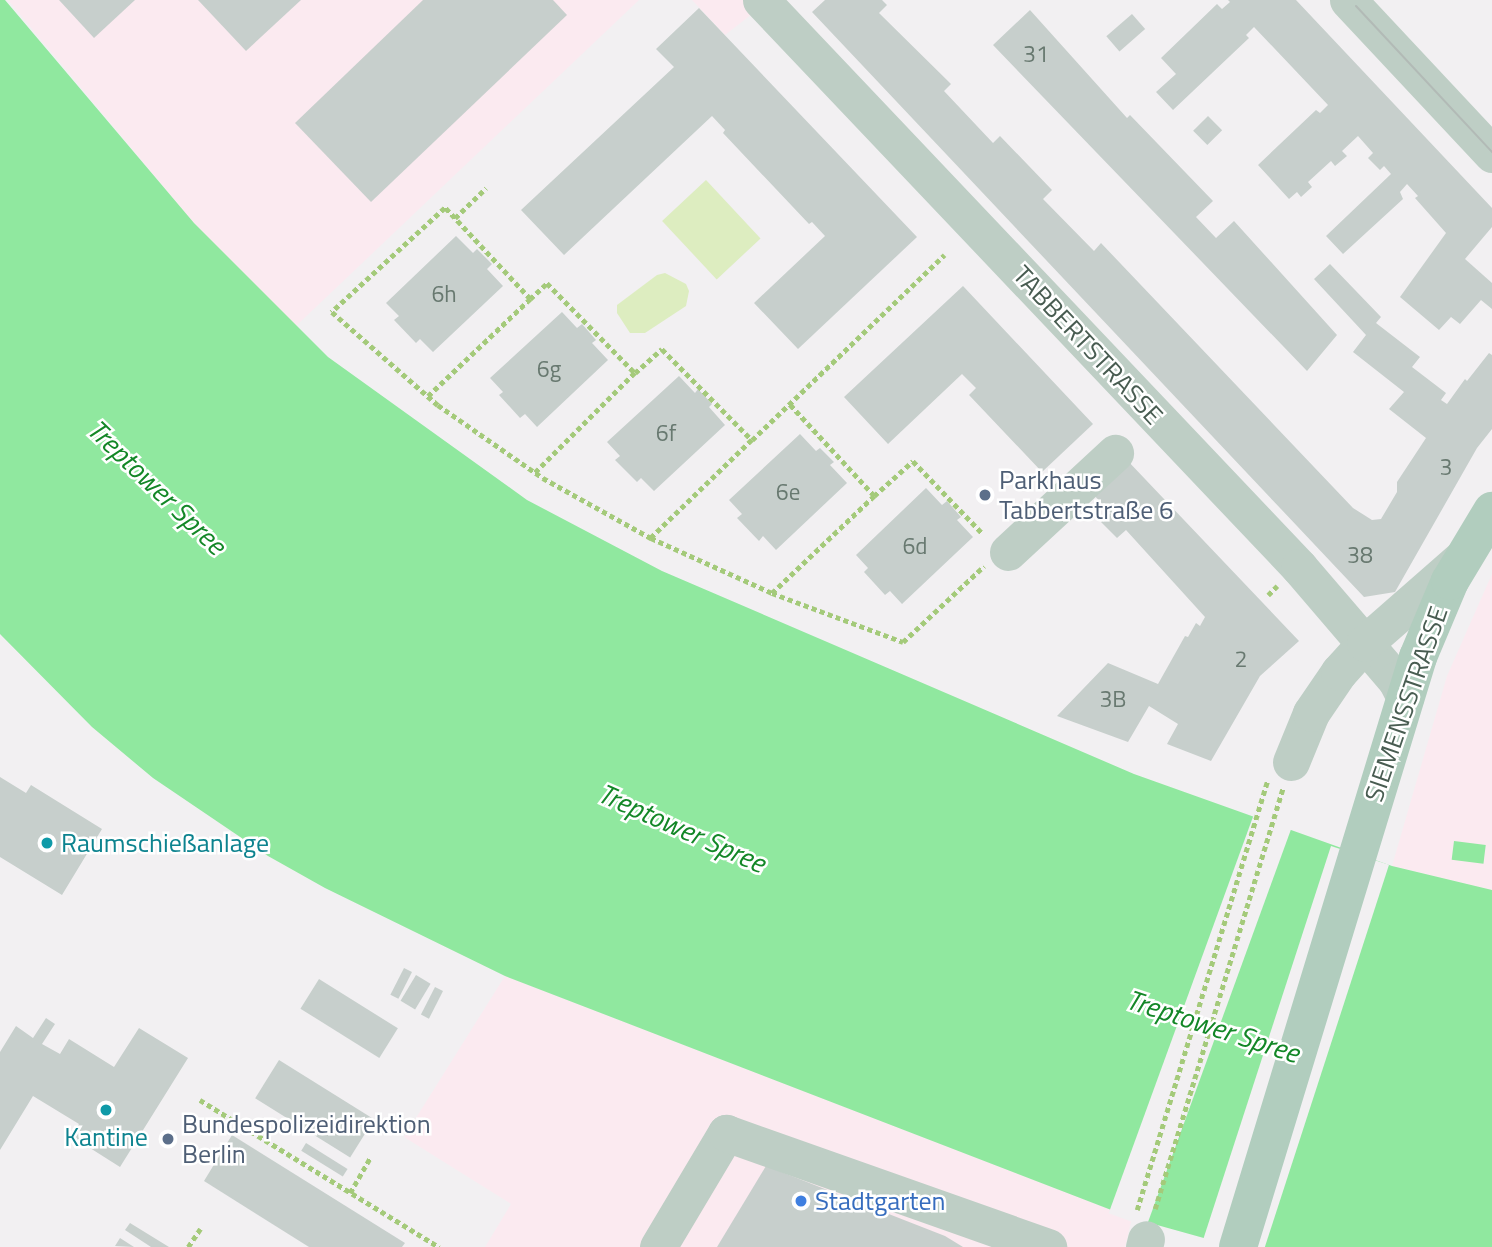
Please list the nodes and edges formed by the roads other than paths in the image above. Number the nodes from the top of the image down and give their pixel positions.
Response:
1 (1348, 0) edge
2 (774, 4) edge
3 (1492, 154) edge
4 (1115, 453) dead end
5 (1492, 511) edge
6 (1005, 553) road end
7 (1463, 557) junction
8 (1365, 643) junction
9 (1405, 698) junction
10 (1281, 766) road end
11 (658, 1247) edge
12 (1048, 1247) edge
13 (1238, 1247) edge

1 - 3 street
2 - 8 street, TABBERTSTRASSE
4 - 6 street
5 - 7 main road, SIEMENSSTRASSE
7 - 8 street, SIEMENSSTRASSE
7 - 9 main road, SIEMENSSTRASSE
8 - 9 street, TABBERTSTRASSE
8 - 10 street, SIEMENSSTRASSE
9 - 13 main road, SIEMENSSTRASSE
11 - 12 street

